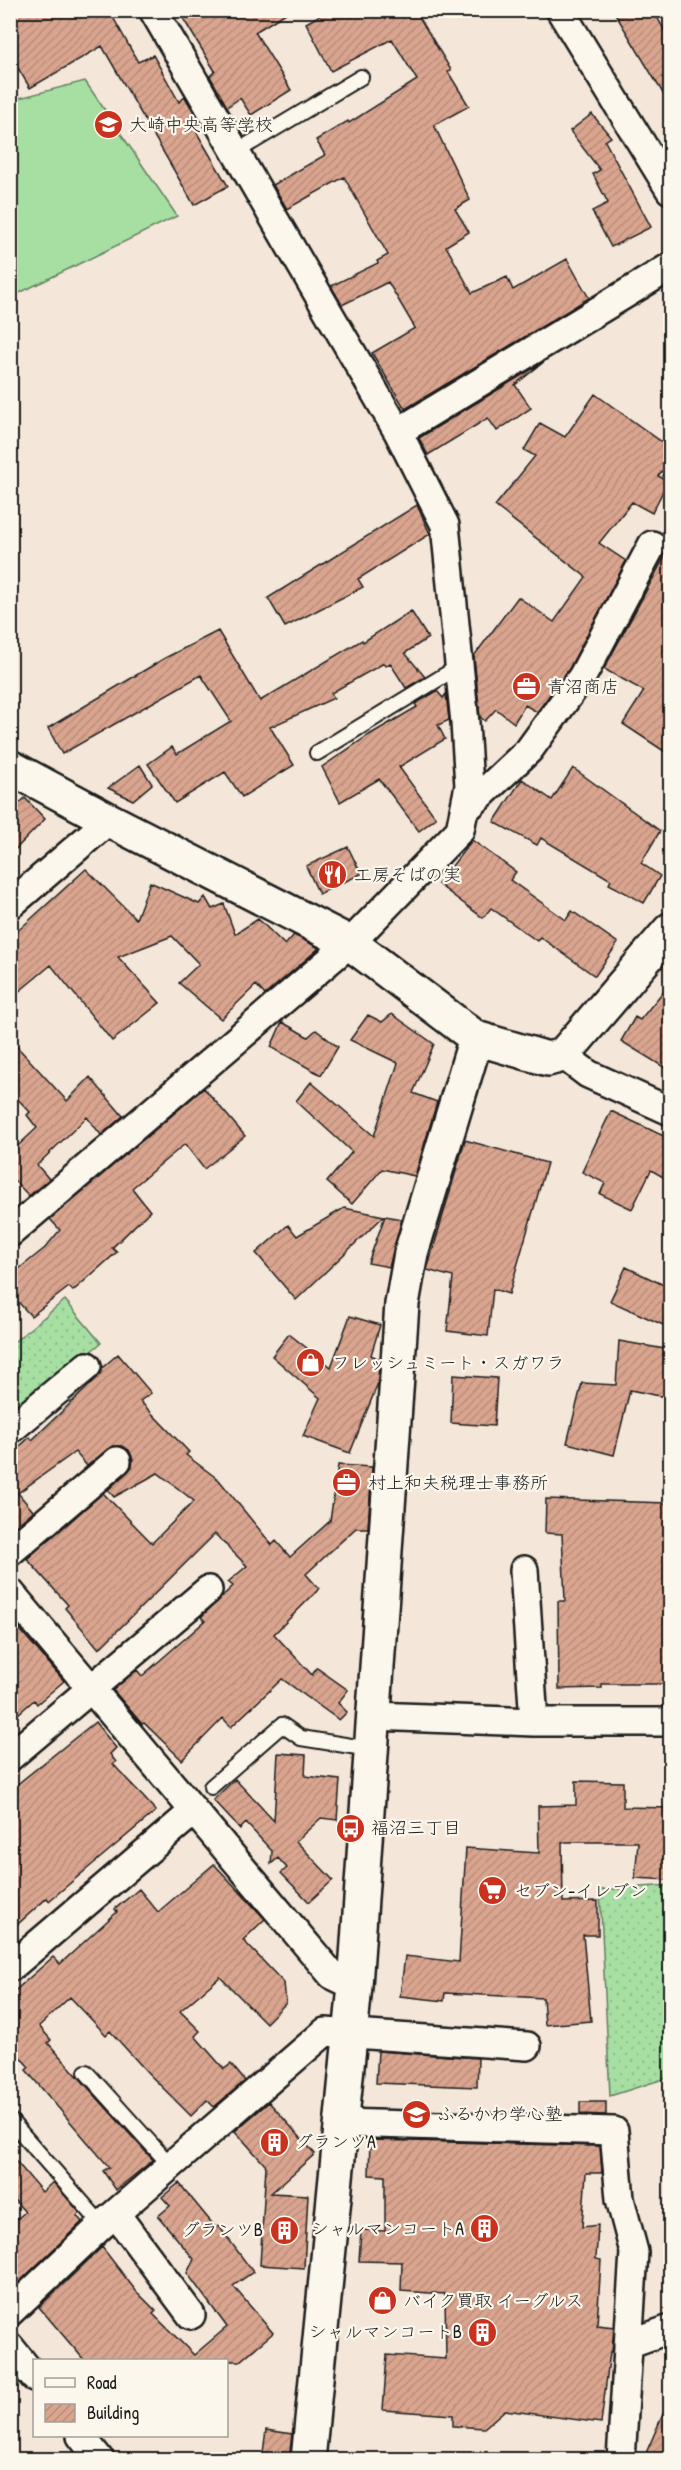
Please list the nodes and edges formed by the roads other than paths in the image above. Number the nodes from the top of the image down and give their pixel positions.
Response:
1 (153, 10) edge
2 (560, 10) edge
3 (361, 77) dead end
4 (234, 153) junction
5 (670, 190) edge
6 (670, 267) edge
7 (398, 432) junction
8 (652, 545) dead end
9 (458, 667) junction
10 (318, 753) dead end
11 (10, 767) edge
12 (464, 811) junction
13 (110, 820) junction
14 (10, 905) edge
15 (670, 930) edge
16 (350, 943) junction
17 (476, 1038) junction
18 (563, 1055) junction
19 (670, 1111) edge
20 (10, 1233) edge
21 (87, 1366) dead end
22 (10, 1430) edge
23 (117, 1461) dead end
24 (10, 1552) edge
25 (524, 1570) dead end
26 (208, 1590) dead end
27 (10, 1592) edge
28 (92, 1689) junction
29 (373, 1716) junction
30 (534, 1722) junction
31 (670, 1722) edge
32 (370, 1749) junction
33 (10, 1757) edge
34 (211, 1787) dead end
35 (194, 1811) junction
36 (11, 1967) edge
37 (355, 1986) junction
38 (350, 2035) junction
39 (527, 2046) dead end
40 (87, 2072) dead end
41 (10, 2120) edge
42 (342, 2123) junction
43 (171, 2166) junction
44 (109, 2220) junction
45 (10, 2312) edge
46 (191, 2315) dead end
47 (670, 2329) edge
48 (628, 2344) junction
49 (10, 2347) edge
50 (33, 2376) edge
51 (82, 2437) edge
52 (100, 2460) edge
53 (308, 2460) edge
54 (621, 2460) edge

1 - 4 street
2 - 5 street
3 - 4 lane
4 - 7 street
6 - 7 street
7 - 9 street
8 - 12 street
9 - 10 lane
9 - 12 street
11 - 13 street
12 - 16 street
13 - 14 street
13 - 16 street
15 - 18 street
16 - 17 street
16 - 20 street
17 - 18 street
17 - 29 street
18 - 19 street
21 - 22 street
23 - 24 street
25 - 30 street
26 - 28 street
27 - 28 street
28 - 33 street
28 - 35 street
29 - 30 street
29 - 32 street
30 - 31 street
32 - 34 lane
32 - 37 street
35 - 36 street
35 - 37 street
37 - 38 street
38 - 39 street
38 - 42 street
38 - 43 street
40 - 43 lane
41 - 44 lane
42 - 48 street
42 - 53 street
43 - 44 street
44 - 45 street
44 - 46 street
47 - 48 street
48 - 54 street
49 - 50 street
51 - 52 street

